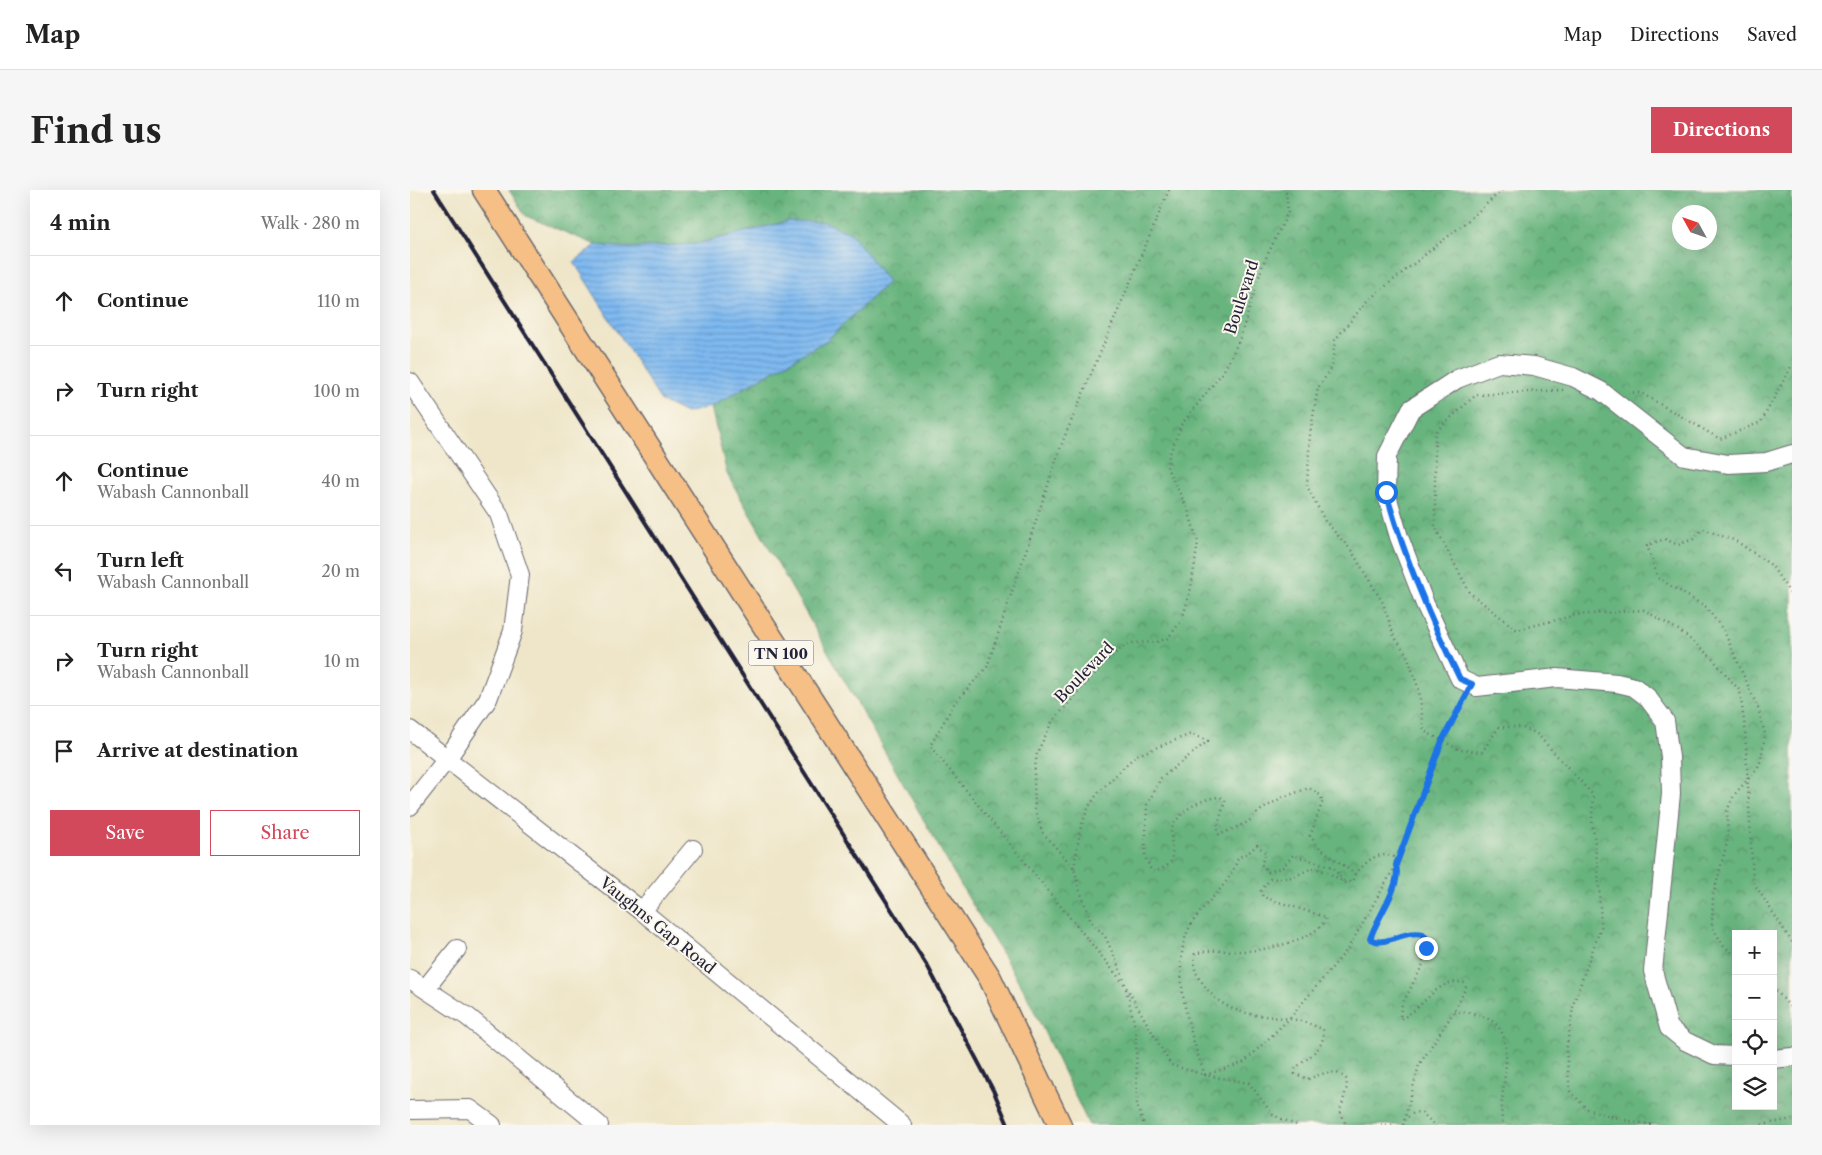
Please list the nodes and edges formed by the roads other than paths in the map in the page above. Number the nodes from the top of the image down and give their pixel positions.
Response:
1 (484, 190) edge
2 (410, 382) edge
3 (1792, 454) edge
4 (410, 730) edge
5 (447, 759) junction
6 (410, 806) edge
7 (693, 848) dead end
8 (642, 911) junction
9 (457, 949) dead end
10 (410, 979) edge
11 (425, 989) junction
12 (1732, 1056) edge
13 (1792, 1057) edge
14 (1777, 1059) edge
15 (410, 1110) edge
16 (492, 1125) edge
17 (599, 1125) edge
18 (902, 1125) edge
19 (1060, 1125) edge

1 - 19 main road, TN 100
2 - 5 street
3 - 12 street
4 - 5 street, Vaughns Gap Road
5 - 6 street
5 - 8 street, Vaughns Gap Road
7 - 8 street
8 - 18 street, Vaughns Gap Road
9 - 11 street
10 - 11 street
11 - 17 street
13 - 14 street
15 - 16 street

